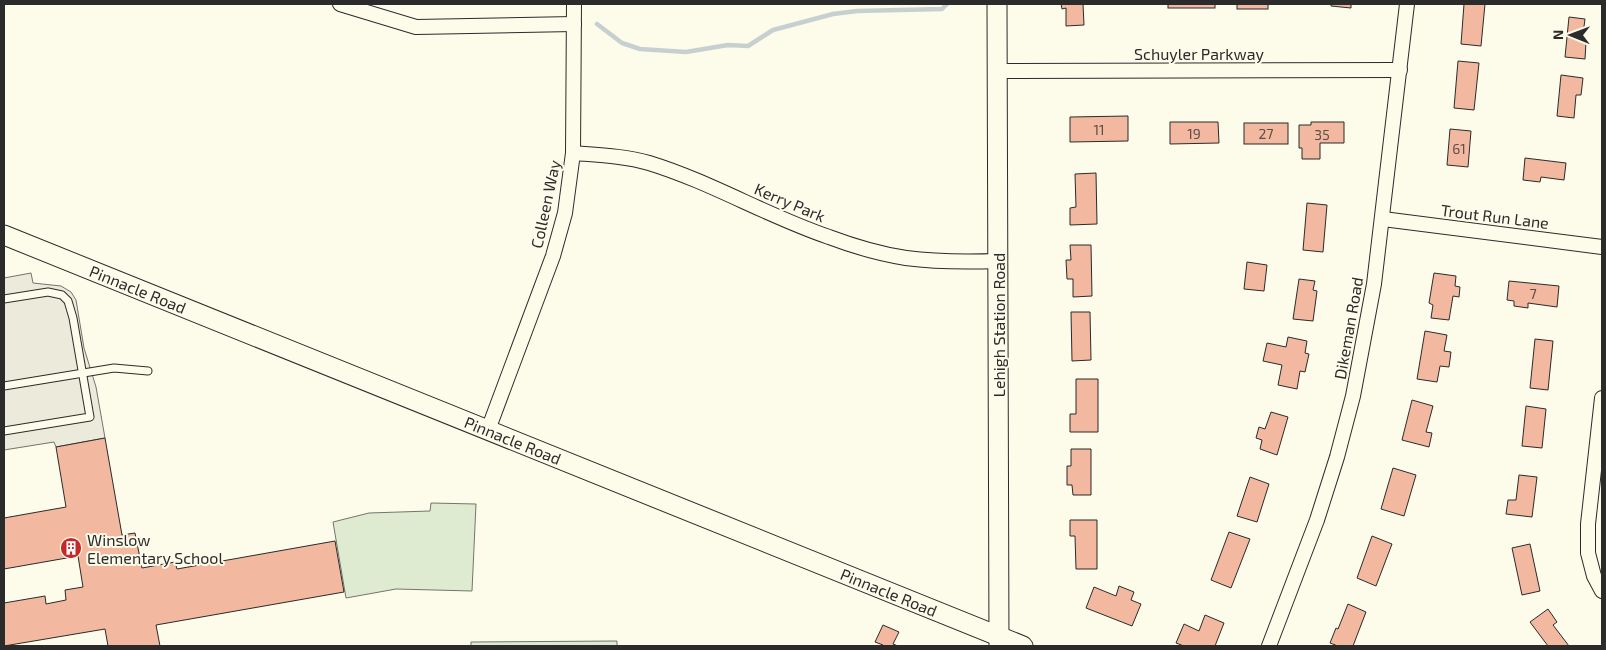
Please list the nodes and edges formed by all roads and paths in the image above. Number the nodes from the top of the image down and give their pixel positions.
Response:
1 (340, 4) edge
2 (574, 4) edge
3 (997, 4) edge
4 (1407, 4) edge
5 (574, 24) junction
6 (1400, 70) junction
7 (997, 71) junction
8 (573, 153) junction
9 (1383, 219) junction
10 (4, 235) edge
11 (1602, 247) edge
12 (997, 261) junction
13 (4, 299) edge
14 (148, 371) dead end
15 (83, 372) junction
16 (4, 386) edge
17 (1602, 398) edge
18 (488, 430) junction
19 (4, 431) edge
20 (1602, 591) edge
21 (999, 641) edge
22 (1023, 646) edge
23 (1269, 646) edge

1 - 5 street
2 - 5 street, Colleen Way
3 - 7 main road, Lehigh Station Road
4 - 6 street, Dikeman Road
5 - 8 street, Colleen Way
6 - 7 street, Schuyler Parkway
6 - 9 street, Dikeman Road
7 - 12 main road, Lehigh Station Road
8 - 12 street, Kerry Park
8 - 18 street, Colleen Way
9 - 11 street, Trout Run Lane
9 - 23 street, Dikeman Road
10 - 18 main road, Pinnacle Road
12 - 21 main road, Lehigh Station Road
13 - 15 lane
14 - 15 lane
15 - 16 lane
15 - 19 lane
17 - 20 street
18 - 21 main road, Pinnacle Road
21 - 22 main road, Pinnacle Road

